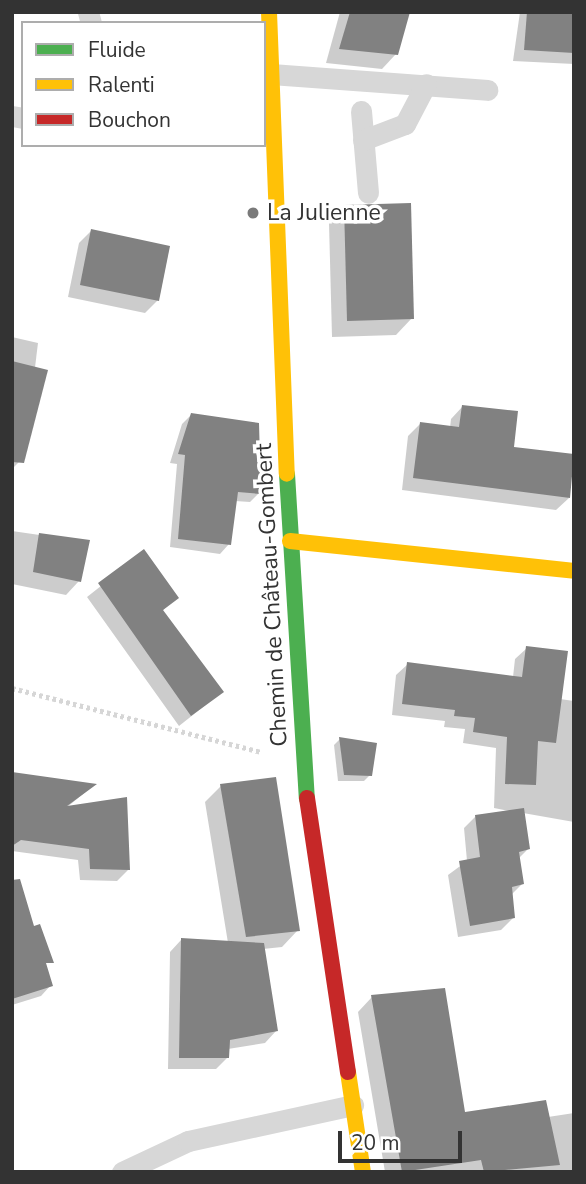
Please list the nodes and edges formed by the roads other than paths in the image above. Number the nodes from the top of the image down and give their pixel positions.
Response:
1 (269, 12) edge
2 (271, 74) junction
3 (426, 84) junction
4 (487, 90) dead end
5 (269, 109) edge
6 (361, 111) dead end
7 (363, 140) junction
8 (368, 193) dead end
9 (290, 541) junction
10 (574, 570) edge
11 (353, 1105) junction
12 (122, 1172) edge
13 (363, 1172) edge

1 - 2 street, Chemin de Château-Gombert
2 - 3 lane
2 - 5 street, Chemin de Château-Gombert
3 - 4 lane
3 - 7 lane
5 - 9 street, Chemin de Château-Gombert
6 - 7 lane
7 - 8 lane
9 - 10 street
9 - 11 street, Chemin de Château-Gombert
11 - 12 lane
11 - 13 street, Chemin de Château-Gombert

